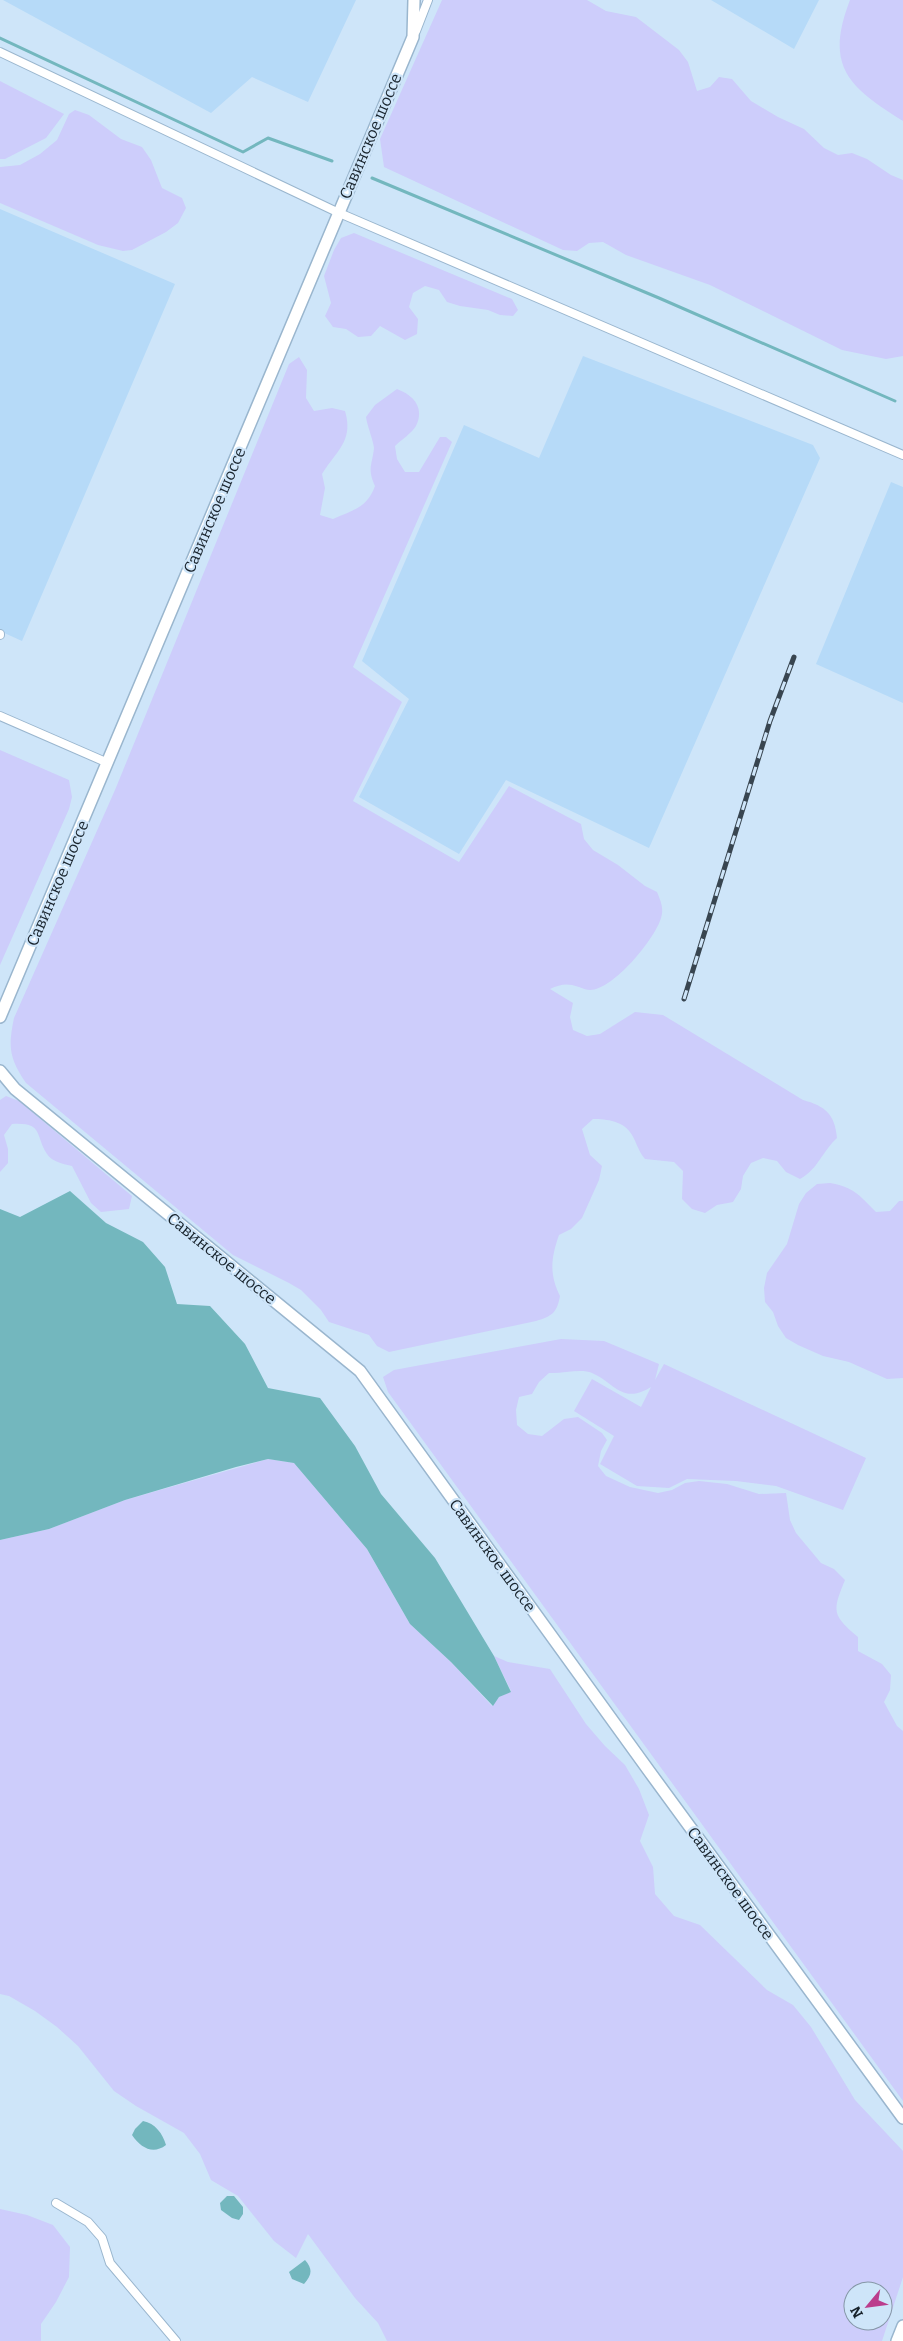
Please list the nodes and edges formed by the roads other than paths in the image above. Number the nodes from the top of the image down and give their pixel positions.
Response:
1 (414, 0) edge
2 (428, 0) edge
3 (413, 37) junction
4 (0, 52) edge
5 (337, 212) junction
6 (903, 455) edge
7 (0, 716) edge
8 (108, 763) junction
9 (0, 1017) edge
10 (0, 1071) edge
11 (903, 2118) edge
12 (56, 2203) dead end
13 (903, 2326) edge
14 (176, 2341) edge
15 (897, 2341) edge

1 - 3 street, Савинское шоссе
2 - 3 street
3 - 5 street, Савинское шоссе
4 - 5 street
5 - 6 street
5 - 8 street, Савинское шоссе
7 - 8 street
8 - 9 street, Савинское шоссе
10 - 11 street, Савинское шоссе
12 - 14 street
13 - 15 street

